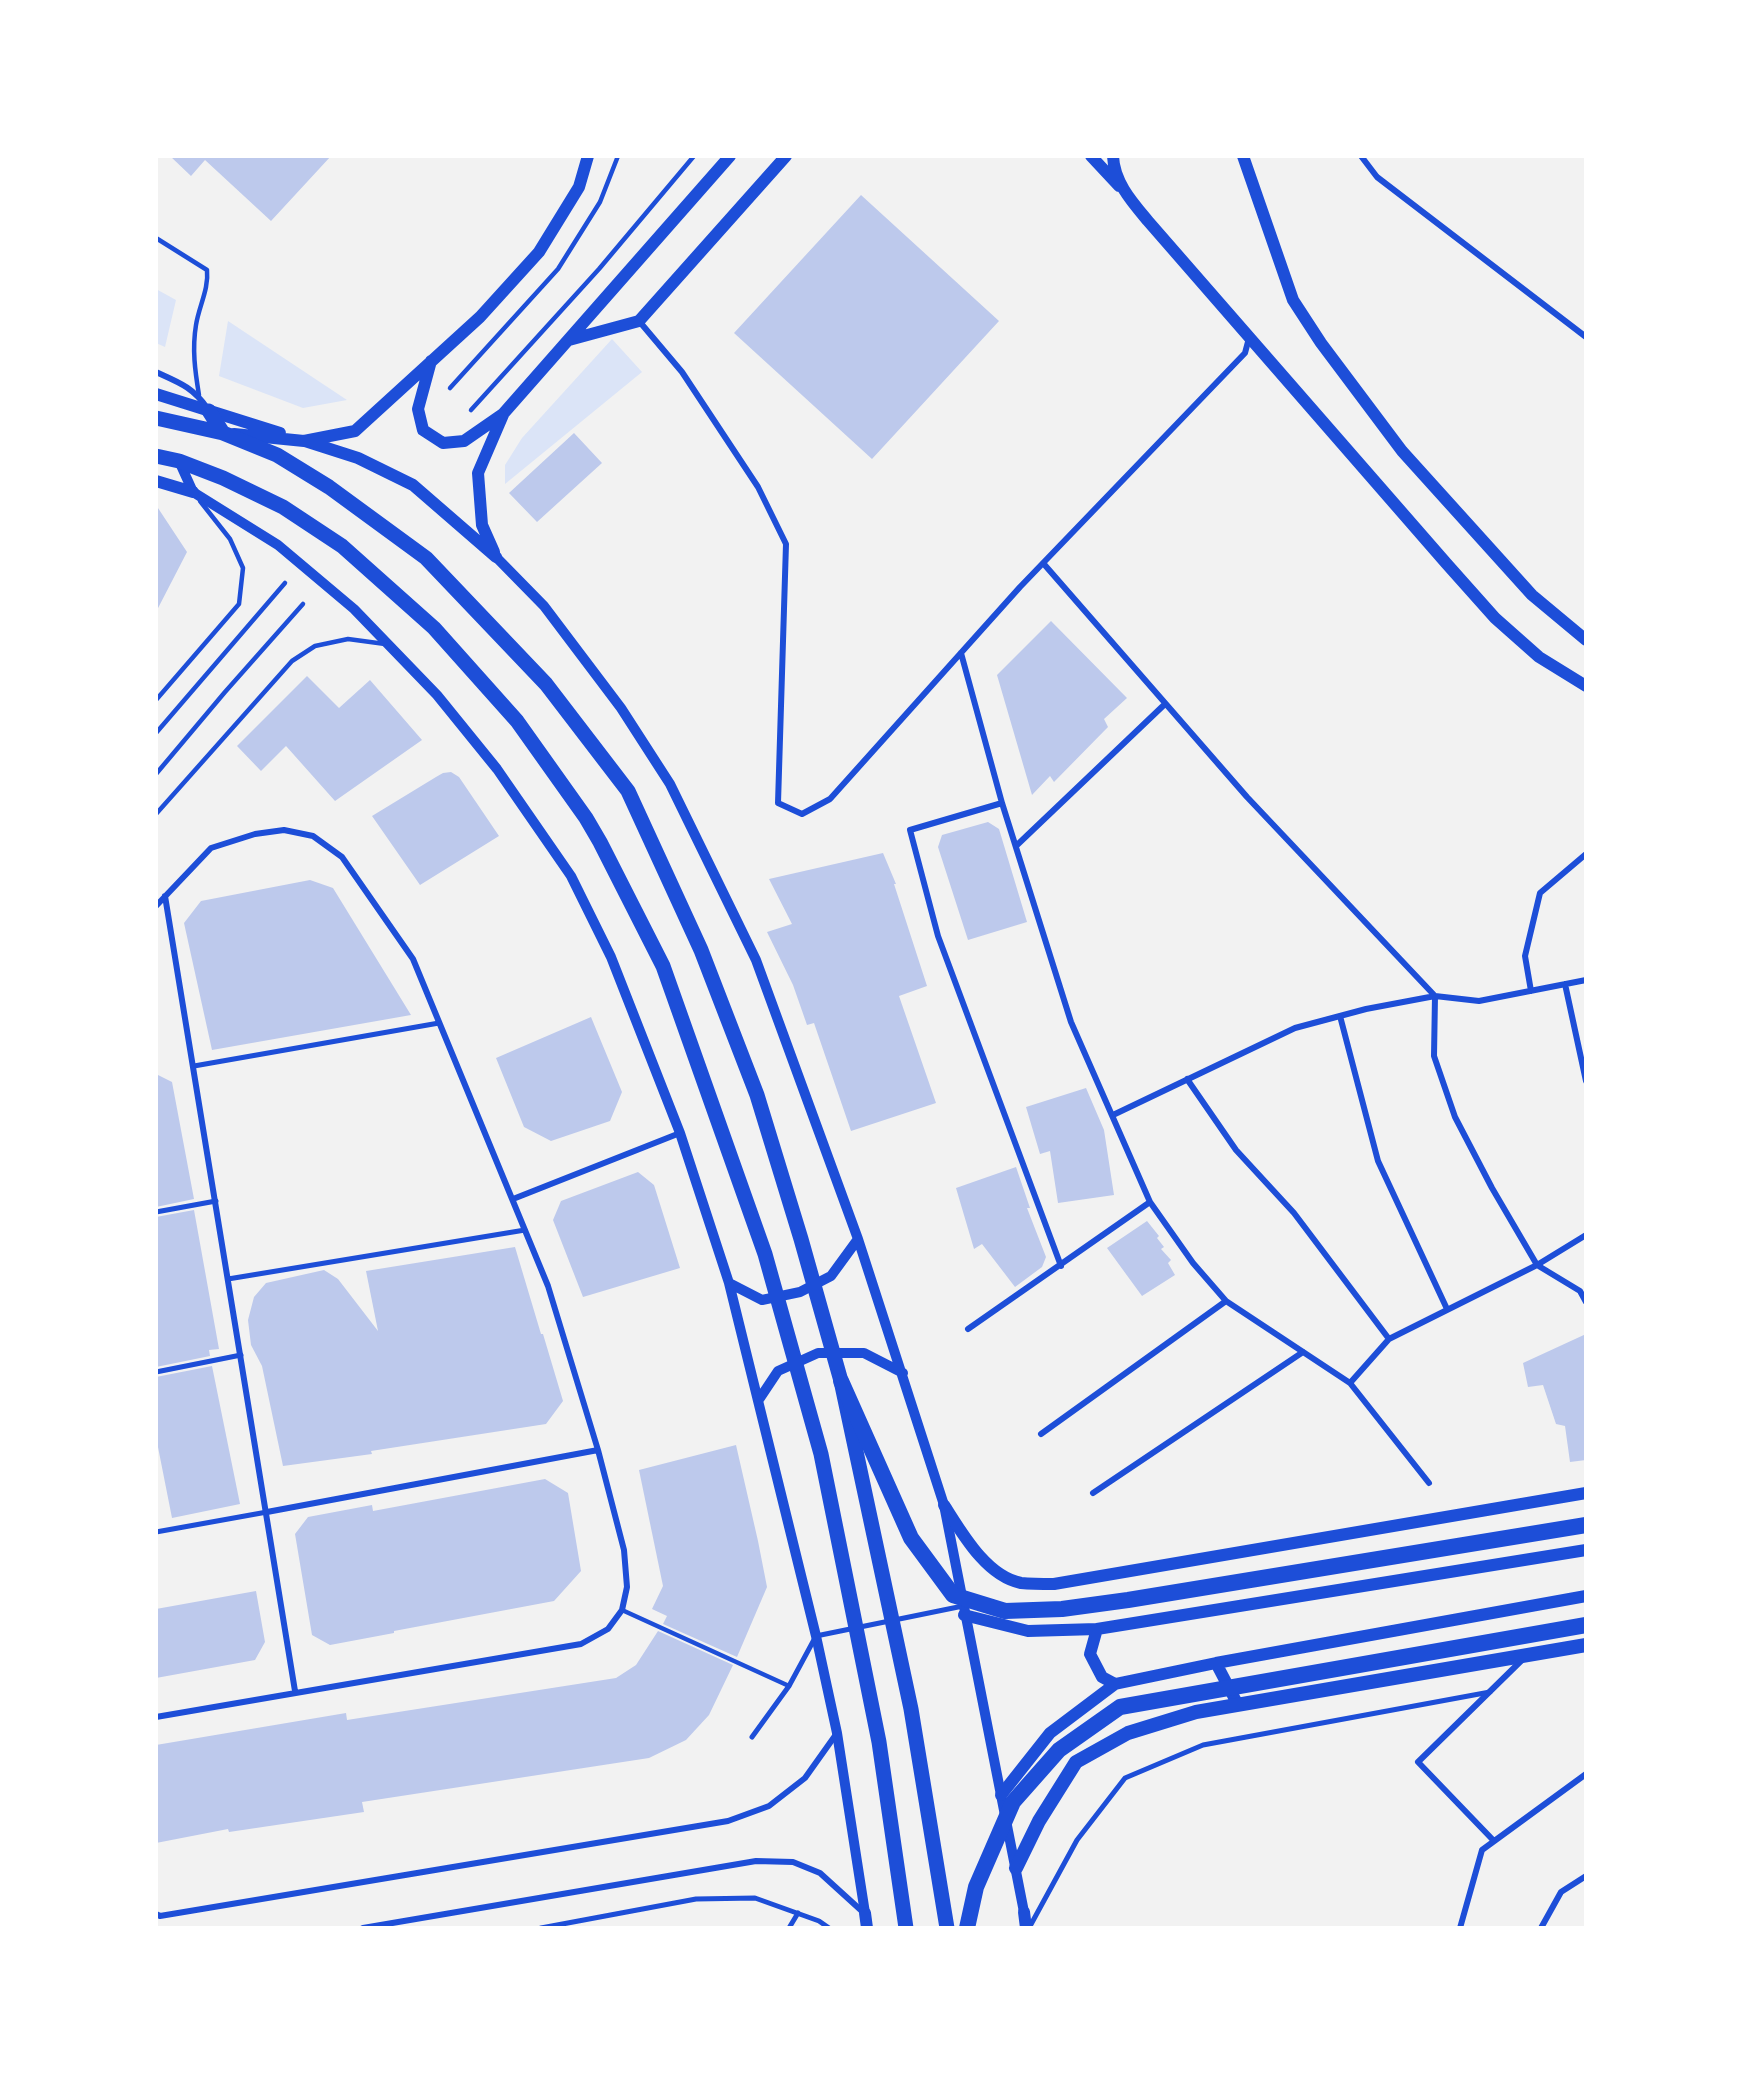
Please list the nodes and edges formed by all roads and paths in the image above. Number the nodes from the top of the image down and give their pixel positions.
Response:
1 (588, 156) edge
2 (618, 156) edge
3 (694, 156) edge
4 (730, 156) edge
5 (786, 156) edge
6 (1091, 156) edge
7 (1113, 156) edge
8 (1243, 156) edge
9 (1361, 156) edge
10 (1124, 192) junction
11 (156, 238) edge
12 (639, 321) junction
13 (1249, 337) junction
14 (1586, 337) edge
15 (567, 341) junction
16 (431, 362) junction
17 (156, 372) edge
18 (450, 388) dead end
19 (156, 394) edge
20 (199, 395) junction
21 (471, 410) dead end
22 (209, 411) junction
23 (503, 414) junction
24 (156, 418) edge
25 (223, 433) junction
26 (304, 441) junction
27 (156, 456) edge
28 (179, 461) junction
29 (156, 481) edge
30 (193, 492) junction
31 (496, 557) junction
32 (1043, 562) junction
33 (285, 583) dead end
34 (303, 604) dead end
35 (1586, 639) edge
36 (388, 644) junction
37 (961, 653) junction
38 (1586, 686) edge
39 (156, 700) edge
40 (1166, 704) junction
41 (156, 733) edge
42 (156, 774) edge
43 (1002, 803) junction
44 (156, 814) edge
45 (1016, 846) junction
46 (1586, 854) edge
47 (165, 896) junction
48 (156, 906) edge
49 (1586, 980) edge
50 (1565, 984) junction
51 (1531, 991) junction
52 (1435, 996) junction
53 (1340, 1016) junction
54 (440, 1023) junction
55 (194, 1066) junction
56 (1187, 1079) junction
57 (1586, 1081) edge
58 (1113, 1115) junction
59 (680, 1133) junction
60 (513, 1199) junction
61 (216, 1201) junction
62 (1150, 1202) junction
63 (156, 1212) edge
64 (525, 1230) junction
65 (1586, 1235) edge
66 (858, 1239) junction
67 (1537, 1265) junction
68 (1061, 1266) junction
69 (228, 1279) junction
70 (729, 1283) junction
71 (1583, 1289) edge
72 (1226, 1301) junction
73 (1586, 1302) edge
74 (1447, 1309) junction
75 (968, 1329) dead end
76 (1389, 1339) junction
77 (1303, 1353) junction
78 (241, 1355) junction
79 (156, 1372) edge
80 (903, 1373) junction
81 (841, 1381) junction
82 (1350, 1383) junction
83 (758, 1401) junction
84 (1041, 1434) dead end
85 (598, 1450) junction
86 (1429, 1483) dead end
87 (1093, 1493) dead end
88 (1586, 1493) edge
89 (944, 1505) junction
90 (267, 1512) junction
91 (1586, 1525) edge
92 (156, 1532) edge
93 (1586, 1550) edge
94 (1586, 1596) edge
95 (622, 1610) junction
96 (963, 1610) junction
97 (1586, 1625) edge
98 (1097, 1629) junction
99 (816, 1636) junction
100 (1586, 1645) edge
101 (1527, 1655) junction
102 (1216, 1663) junction
103 (1115, 1684) junction
104 (789, 1686) junction
105 (296, 1691) junction
106 (1490, 1692) junction
107 (1238, 1705) junction
108 (156, 1717) edge
109 (837, 1733) junction
110 (752, 1737) dead end
111 (1586, 1774) edge
112 (1001, 1795) junction
113 (1494, 1841) junction
114 (1016, 1868) junction
115 (1586, 1876) edge
116 (1024, 1912) joint
117 (865, 1913) junction
118 (798, 1914) junction
119 (158, 1915) edge
120 (363, 1928) edge
121 (541, 1928) edge
122 (789, 1928) edge
123 (829, 1928) edge
124 (867, 1928) edge
125 (906, 1928) edge
126 (947, 1928) edge
127 (967, 1928) edge
128 (1028, 1928) edge
129 (1460, 1928) edge
130 (1541, 1928) edge

1 - 16 main road
2 - 18 lane
3 - 21 lane
4 - 15 main road
5 - 12 main road
6 - 10 main road
7 - 10 main road
8 - 35 main road
9 - 14 street
10 - 13 main road
11 - 20 lane
12 - 15 main road
12 - 37 street
13 - 32 street
13 - 38 main road
15 - 23 main road
16 - 23 main road
16 - 26 main road
17 - 20 street
19 - 22 main road
20 - 22 street
22 - 25 highway
22 - 26 main road
23 - 31 main road
24 - 25 highway
25 - 26 main road
25 - 81 highway
26 - 31 main road
27 - 28 highway
28 - 30 street
28 - 125 highway
29 - 30 main road
30 - 36 street
30 - 39 lane
31 - 66 street
32 - 37 street
32 - 40 street
33 - 41 lane
34 - 42 lane
36 - 44 lane
36 - 59 street
37 - 43 street
40 - 45 street
40 - 52 street
43 - 45 street
43 - 68 street
45 - 58 street
46 - 51 street
47 - 48 street
47 - 54 street
47 - 55 street
49 - 50 street
50 - 51 street
50 - 57 street
51 - 52 street
52 - 53 street
52 - 67 street
53 - 56 street
53 - 74 street
54 - 55 street
54 - 60 street
55 - 61 street
56 - 58 street
56 - 76 street
58 - 62 street
59 - 60 street
59 - 70 street
60 - 64 street
61 - 63 street
61 - 69 street
62 - 68 street
62 - 72 street
64 - 69 street
64 - 85 street
65 - 67 street
66 - 70 street
66 - 80 street
67 - 71 street
67 - 74 street
68 - 75 street
69 - 78 street
70 - 83 street
71 - 73 street
72 - 77 street
72 - 84 street
74 - 76 street
76 - 82 street
77 - 82 street
77 - 87 street
78 - 79 street
78 - 90 street
80 - 83 street
80 - 89 street
81 - 91 highway
81 - 126 highway
82 - 86 street
83 - 99 street
85 - 90 street
85 - 95 street
88 - 89 main road
89 - 96 street
90 - 92 street
90 - 105 street
93 - 98 main road
94 - 102 main road
95 - 104 lane
95 - 105 street
96 - 98 main road
96 - 99 street
96 - 112 street
97 - 127 highway
98 - 103 main road
99 - 104 street
99 - 109 street
100 - 101 main road
101 - 106 street
101 - 107 main road
102 - 103 main road
102 - 107 main road
103 - 112 main road
104 - 110 street
105 - 108 street
106 - 113 street
106 - 128 street
107 - 114 main road
109 - 117 street
109 - 119 street
111 - 113 street
112 - 114 street
113 - 129 street
114 - 116 street
115 - 130 street
116 - 128 main road
117 - 120 street
117 - 124 main road
118 - 121 street
118 - 122 street
118 - 123 street

